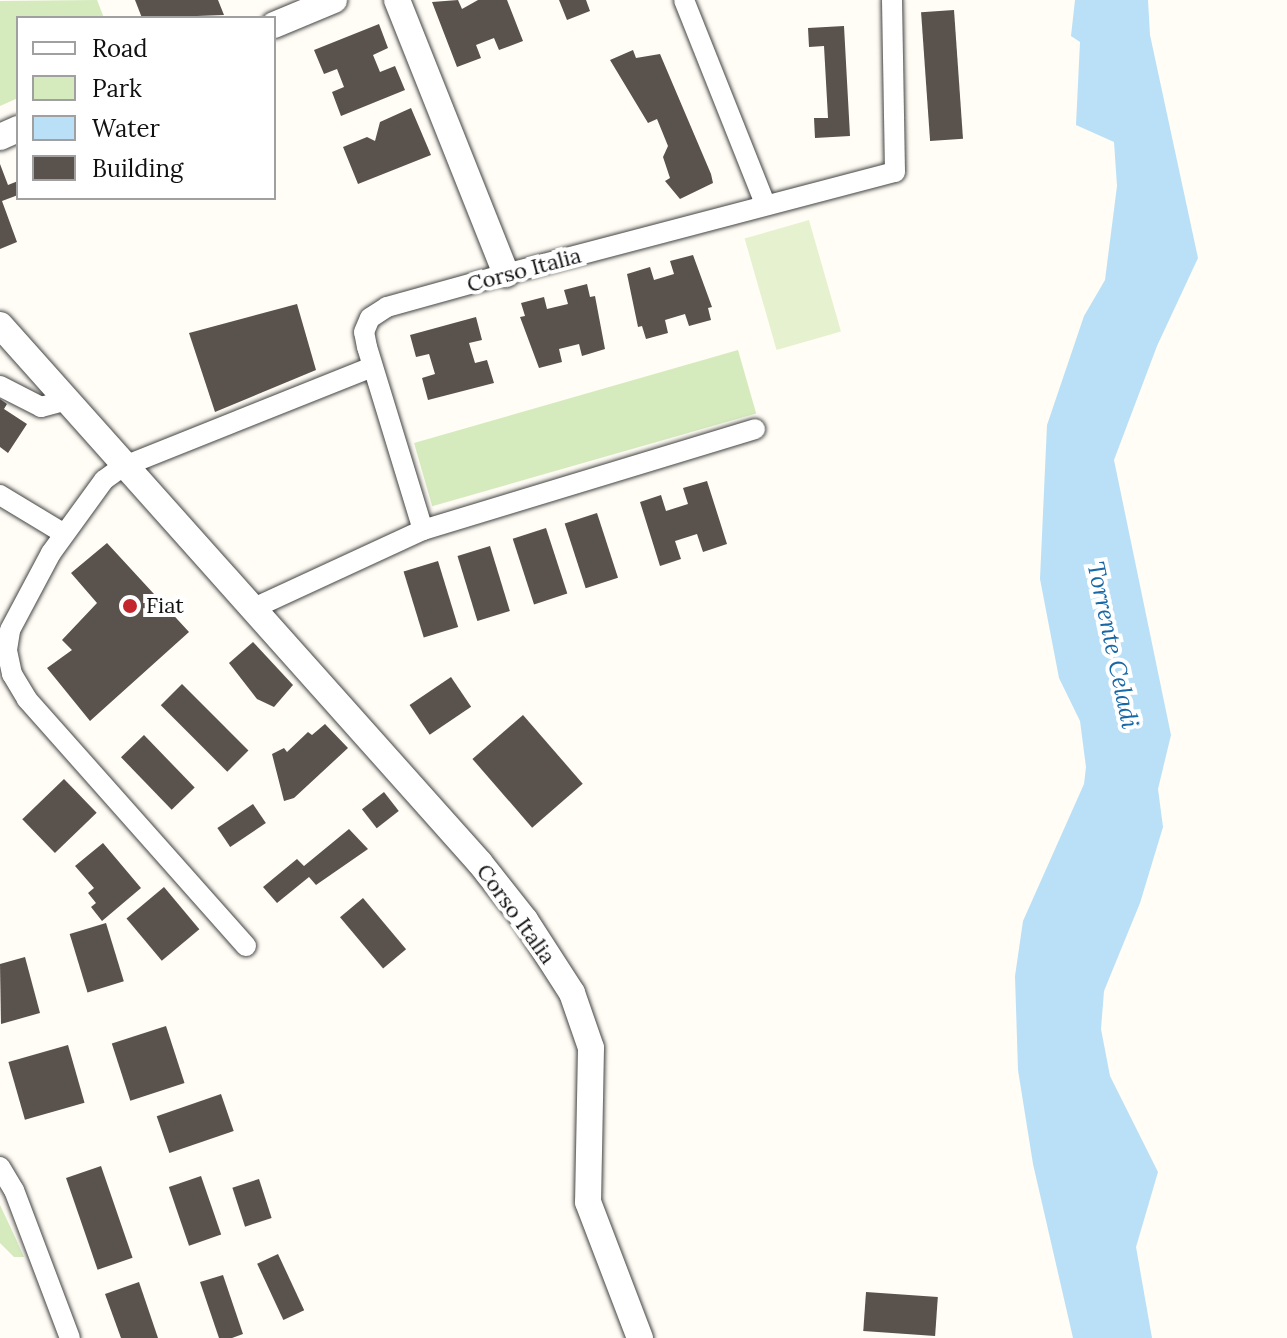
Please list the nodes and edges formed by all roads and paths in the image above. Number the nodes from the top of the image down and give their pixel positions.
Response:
1 (334, 0) edge
2 (397, 0) edge
3 (684, 0) edge
4 (892, 0) edge
5 (276, 24) edge
6 (765, 204) junction
7 (506, 274) junction
8 (0, 325) edge
9 (372, 367) junction
10 (0, 386) edge
11 (67, 400) junction
12 (755, 429) dead end
13 (122, 467) junction
14 (0, 495) edge
15 (423, 530) junction
16 (63, 533) junction
17 (252, 609) junction
18 (246, 946) dead end
19 (0, 1167) edge
20 (70, 1338) edge
21 (640, 1338) edge

1 - 5 street
2 - 7 street
3 - 6 street
4 - 6 street, Corso Italia
6 - 7 street, Corso Italia
7 - 9 street, Corso Italia
8 - 11 street, Corso Italia
9 - 13 street
9 - 15 street, Corso Italia
10 - 11 street
11 - 13 street, Corso Italia
12 - 15 street
13 - 16 street
13 - 17 street, Corso Italia
14 - 16 street
15 - 17 street
16 - 18 street
17 - 21 street, Corso Italia
19 - 20 street

